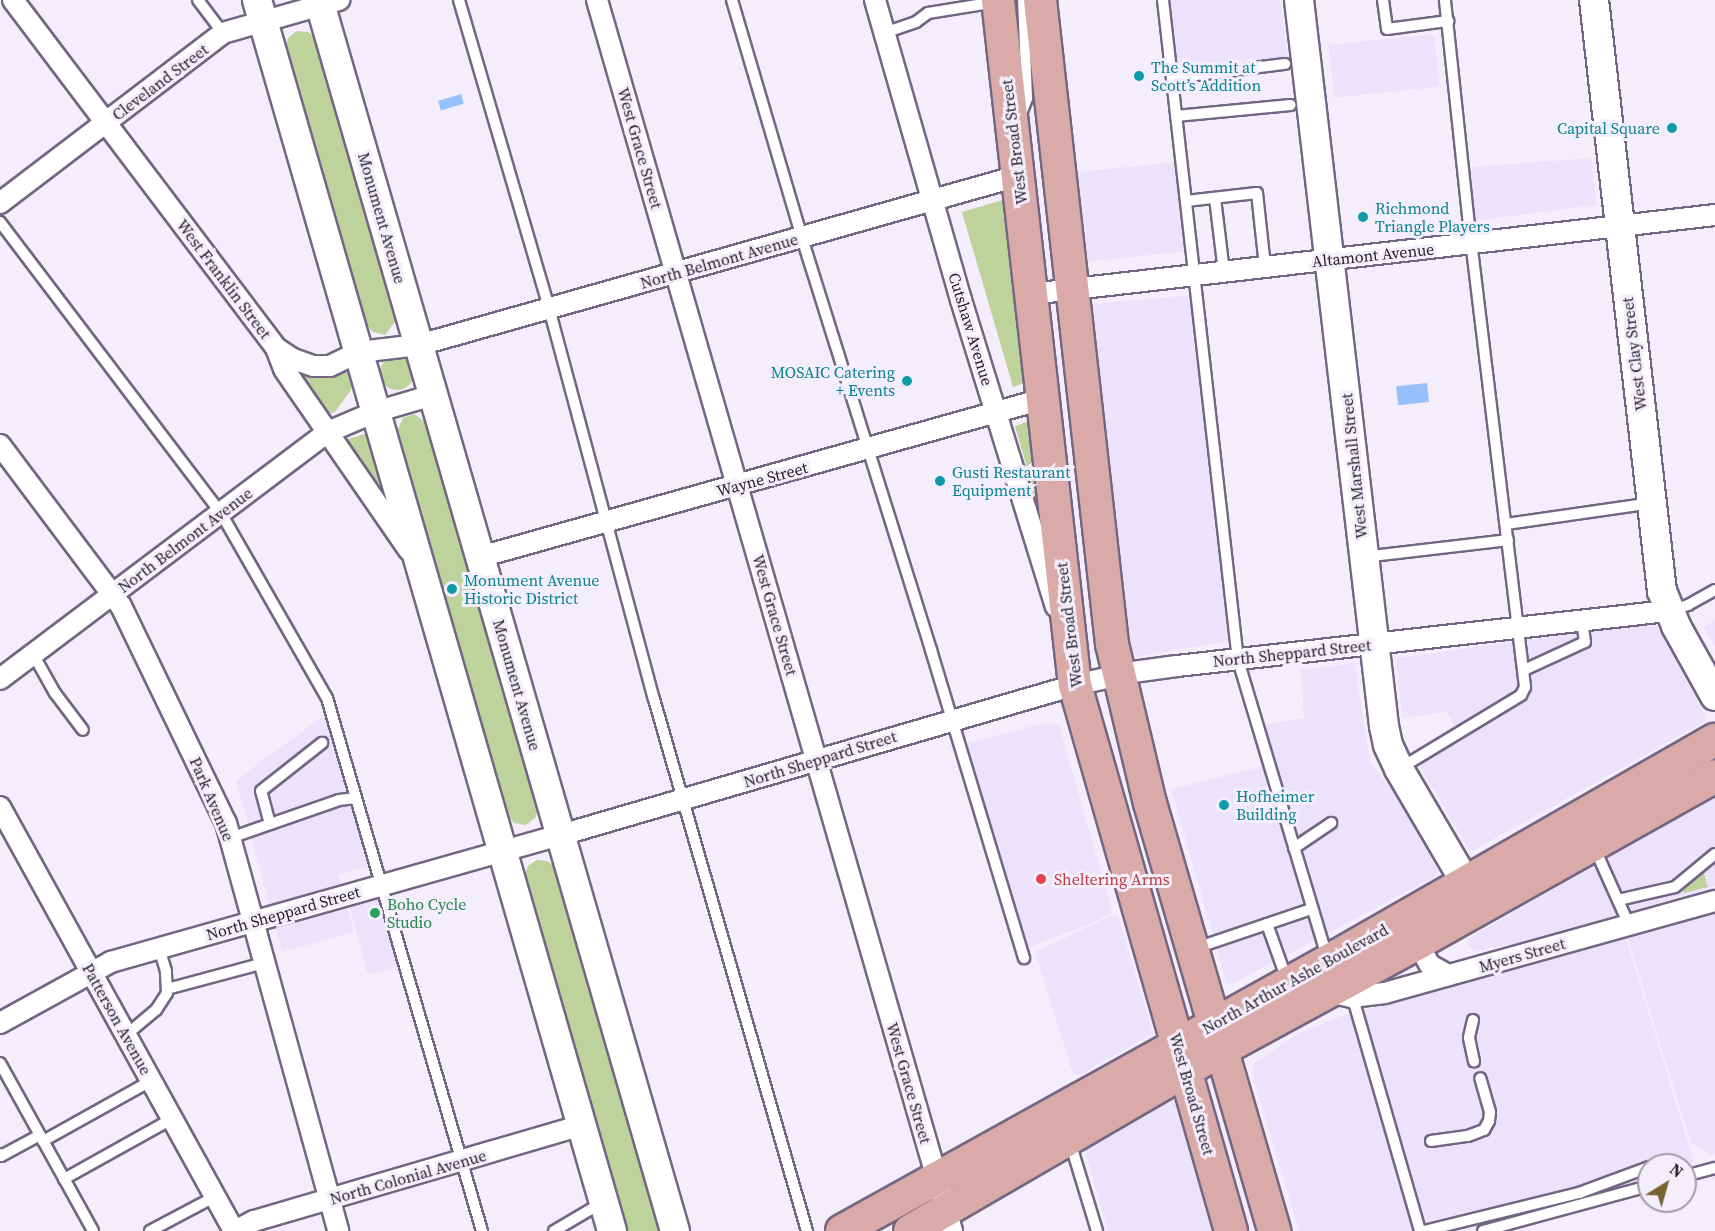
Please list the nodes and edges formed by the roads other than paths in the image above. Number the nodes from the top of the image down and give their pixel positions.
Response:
1 (13, 0) edge
2 (198, 0) edge
3 (459, 0) edge
4 (597, 0) edge
5 (732, 0) edge
6 (875, 0) edge
7 (1040, 0) edge
8 (1163, 0) edge
9 (1299, 0) edge
10 (1383, 0) edge
11 (1445, 0) edge
12 (1594, 0) edge
13 (1006, 1) edge
14 (326, 2) edge
15 (260, 11) edge
16 (1448, 21) junction
17 (224, 33) junction
18 (884, 33) junction
19 (1285, 63) dead end
20 (1172, 78) junction
21 (1290, 105) dead end
22 (1176, 116) junction
23 (106, 123) junction
24 (1018, 176) junction
25 (1215, 198) junction
26 (933, 201) junction
27 (1186, 201) junction
28 (0, 203) edge
29 (1715, 215) edge
30 (0, 222) edge
31 (1619, 226) junction
32 (802, 238) junction
33 (1471, 244) junction
34 (1330, 260) junction
35 (1265, 267) junction
36 (1224, 272) junction
37 (676, 273) junction
38 (1194, 276) junction
39 (1072, 290) junction
40 (1031, 294) junction
41 (549, 309) junction
42 (419, 345) junction
43 (276, 348) junction
44 (358, 352) junction
45 (433, 395) junction
46 (1043, 399) junction
47 (375, 412) junction
48 (996, 413) junction
49 (328, 432) junction
50 (0, 445) edge
51 (869, 450) junction
52 (738, 486) junction
53 (1652, 503) junction
54 (221, 513) junction
55 (605, 522) junction
56 (1506, 524) junction
57 (1508, 540) junction
58 (480, 557) junction
59 (1364, 557) junction
60 (420, 567) junction
61 (1715, 590) edge
62 (113, 594) junction
63 (1668, 611) junction
64 (1582, 621) junction
65 (1519, 627) junction
66 (1374, 644) junction
67 (33, 654) junction
68 (1238, 660) junction
69 (1073, 670) junction
70 (1524, 670) junction
71 (1119, 675) junction
72 (1, 676) edge
73 (1715, 696) edge
74 (952, 719) junction
75 (83, 730) dead end
76 (1715, 740) edge
77 (322, 743) dead end
78 (817, 760) junction
79 (1399, 769) junction
80 (1715, 776) edge
81 (356, 798) junction
82 (683, 799) junction
83 (0, 807) edge
84 (1331, 823) dead end
85 (270, 824) junction
86 (561, 836) junction
87 (230, 838) junction
88 (1593, 844) junction
89 (1294, 848) junction
90 (502, 851) junction
91 (1715, 854) edge
92 (381, 885) junction
93 (1473, 895) junction
94 (1618, 900) junction
95 (1715, 901) edge
96 (1311, 909) junction
97 (253, 921) junction
98 (1267, 924) junction
99 (1629, 925) junction
100 (1411, 931) junction
101 (159, 948) junction
102 (1193, 949) junction
103 (1024, 958) dead end
104 (264, 963) junction
105 (91, 972) junction
106 (1340, 974) junction
107 (1448, 975) junction
108 (1288, 983) junction
109 (167, 988) junction
110 (1473, 1020) dead end
111 (0, 1023) edge
112 (126, 1035) junction
113 (1218, 1037) junction
114 (1182, 1057) junction
115 (1474, 1061) dead end
116 (0, 1063) edge
117 (1480, 1078) dead end
118 (151, 1081) junction
119 (172, 1119) junction
120 (582, 1125) junction
121 (1069, 1136) junction
122 (41, 1138) junction
123 (1431, 1141) dead end
124 (0, 1156) edge
125 (462, 1162) junction
126 (1715, 1168) edge
127 (1637, 1171) edge
128 (1697, 1173) edge
129 (937, 1178) junction
130 (64, 1179) junction
131 (1637, 1189) edge
132 (216, 1196) junction
133 (328, 1200) junction
134 (604, 1202) junction
135 (949, 1221) edge
136 (93, 1231) edge
137 (150, 1231) edge
138 (235, 1231) edge
139 (338, 1231) edge
140 (482, 1231) edge
141 (554, 1231) edge
142 (612, 1231) edge
143 (675, 1231) edge
144 (807, 1231) edge
145 (842, 1231) edge
146 (910, 1231) edge
147 (1096, 1231) edge
148 (1231, 1231) edge
149 (1274, 1231) edge
150 (1422, 1231) edge
151 (1483, 1231) edge

1 - 23 street, West Franklin Street
2 - 17 lane
3 - 41 lane
4 - 37 street, West Grace Street
5 - 32 lane
6 - 18 street, Cutshaw Avenue
7 - 39 main road
8 - 20 lane
9 - 34 street, West Marshall Street
10 - 16 lane
11 - 16 lane
12 - 31 street, West Clay Street
13 - 18 lane
13 - 24 main road, West Broad Street
14 - 15 street, Cleveland Street
14 - 42 street, Monument Avenue
15 - 17 street, Cleveland Street
15 - 44 street
16 - 33 lane
17 - 23 street, Cleveland Street
18 - 26 street, Cutshaw Avenue
19 - 20 lane
20 - 22 lane
21 - 22 lane
22 - 27 lane
23 - 28 street, Cleveland Street
23 - 43 street, West Franklin Street
24 - 26 street, North Belmont Avenue
24 - 40 main road, West Broad Street
25 - 27 lane
25 - 35 lane
25 - 36 lane
26 - 32 street, North Belmont Avenue
26 - 48 street, Cutshaw Avenue
27 - 38 lane
29 - 31 street, Altamont Avenue
30 - 54 lane
31 - 33 street, Altamont Avenue
31 - 53 street, West Clay Street
32 - 37 street, North Belmont Avenue
32 - 51 lane
33 - 34 street, Altamont Avenue
33 - 56 lane
34 - 35 street, Altamont Avenue
34 - 59 street, West Marshall Street
35 - 36 street, Altamont Avenue
36 - 38 street, Altamont Avenue
37 - 41 street, North Belmont Avenue
37 - 52 street, West Grace Street
38 - 39 street, Altamont Avenue
38 - 68 lane
39 - 40 street, Altamont Avenue
39 - 71 main road
40 - 46 main road, West Broad Street
41 - 42 street, North Belmont Avenue
41 - 55 lane
42 - 44 street, North Belmont Avenue
42 - 45 street, Monument Avenue
43 - 44 street
43 - 49 street, West Franklin Street
44 - 47 street
45 - 47 street, North Belmont Avenue
45 - 58 street, Monument Avenue
46 - 48 street, Wayne Street
46 - 69 main road, West Broad Street
47 - 49 street, North Belmont Avenue
47 - 60 street
48 - 51 street, Wayne Street
48 - 69 street, Cutshaw Avenue
49 - 54 street, North Belmont Avenue
49 - 60 street, West Franklin Street
50 - 62 street, Park Avenue
51 - 52 street, Wayne Street
51 - 74 lane
52 - 55 street, Wayne Street
52 - 78 street, West Grace Street
53 - 56 lane
53 - 63 street, West Clay Street
54 - 62 street, North Belmont Avenue
54 - 81 lane
55 - 58 street, Wayne Street
55 - 82 lane
56 - 57 lane
57 - 59 lane
57 - 65 lane
58 - 86 street, Monument Avenue
59 - 66 street, West Marshall Street
60 - 90 street
61 - 63 lane
62 - 67 street, North Belmont Avenue
62 - 87 street, Park Avenue
63 - 64 street, North Sheppard Street
63 - 73 street, West Clay Street
64 - 65 street, North Sheppard Street
64 - 70 lane
65 - 66 street, North Sheppard Street
65 - 70 lane
66 - 68 street, North Sheppard Street
66 - 79 street, West Marshall Street
67 - 72 street, North Belmont Avenue
67 - 75 lane
68 - 71 street, North Sheppard Street
68 - 89 lane
69 - 71 street, North Sheppard Street
69 - 74 street, North Sheppard Street
69 - 114 main road, West Broad Street
70 - 79 lane
71 - 102 main road
74 - 78 street, North Sheppard Street
74 - 103 lane
76 - 93 main road, North Arthur Ashe Boulevard
77 - 85 lane
78 - 82 street, North Sheppard Street
78 - 129 street, West Grace Street
79 - 93 street, West Marshall Street
80 - 88 main road, North Arthur Ashe Boulevard
81 - 85 lane
81 - 92 lane
82 - 86 street, North Sheppard Street
82 - 144 lane
83 - 105 street, Patterson Avenue
84 - 89 lane
85 - 87 lane
86 - 90 street, North Sheppard Street
86 - 143 street, Monument Avenue
87 - 97 street, Park Avenue
88 - 93 main road, North Arthur Ashe Boulevard
88 - 94 lane
89 - 96 lane
90 - 92 street, North Sheppard Street
90 - 120 street
91 - 94 lane
92 - 97 street, North Sheppard Street
92 - 125 lane
93 - 100 main road, North Arthur Ashe Boulevard
94 - 99 lane
95 - 99 street, Myers Street
96 - 98 lane
96 - 106 lane
97 - 101 street, North Sheppard Street
97 - 104 street, Park Avenue
98 - 102 lane
98 - 108 lane
99 - 107 street, Myers Street
100 - 106 main road, North Arthur Ashe Boulevard
100 - 107 street
101 - 105 street, North Sheppard Street
101 - 109 lane
102 - 113 main road
104 - 109 lane
104 - 133 street, Park Avenue
105 - 111 street, North Sheppard Street
105 - 112 street, Patterson Avenue
106 - 107 street, Myers Street
106 - 108 main road, North Arthur Ashe Boulevard
106 - 113 main road, North Arthur Ashe Boulevard
106 - 150 lane
108 - 113 main road, North Arthur Ashe Boulevard
109 - 112 lane
110 - 115 lane
112 - 118 street, Patterson Avenue
113 - 114 main road, North Arthur Ashe Boulevard
113 - 149 main road
114 - 121 main road, North Arthur Ashe Boulevard
114 - 129 main road, North Arthur Ashe Boulevard
114 - 148 main road, West Broad Street
116 - 122 lane
117 - 123 lane
118 - 119 street, Patterson Avenue
118 - 122 lane
119 - 130 lane
119 - 132 street, Patterson Avenue
120 - 125 street, North Colonial Avenue
120 - 134 street
121 - 135 main road, North Arthur Ashe Boulevard
121 - 147 lane
122 - 124 lane
122 - 130 lane
125 - 133 street, North Colonial Avenue
125 - 140 lane
126 - 128 lane
127 - 150 lane
129 - 135 street, West Grace Street
129 - 145 main road, North Arthur Ashe Boulevard
130 - 136 lane
131 - 151 lane
132 - 137 lane
132 - 138 street, Patterson Avenue
133 - 138 street, North Colonial Avenue
133 - 139 street, Park Avenue
134 - 141 lane
134 - 142 street
135 - 146 main road, North Arthur Ashe Boulevard

